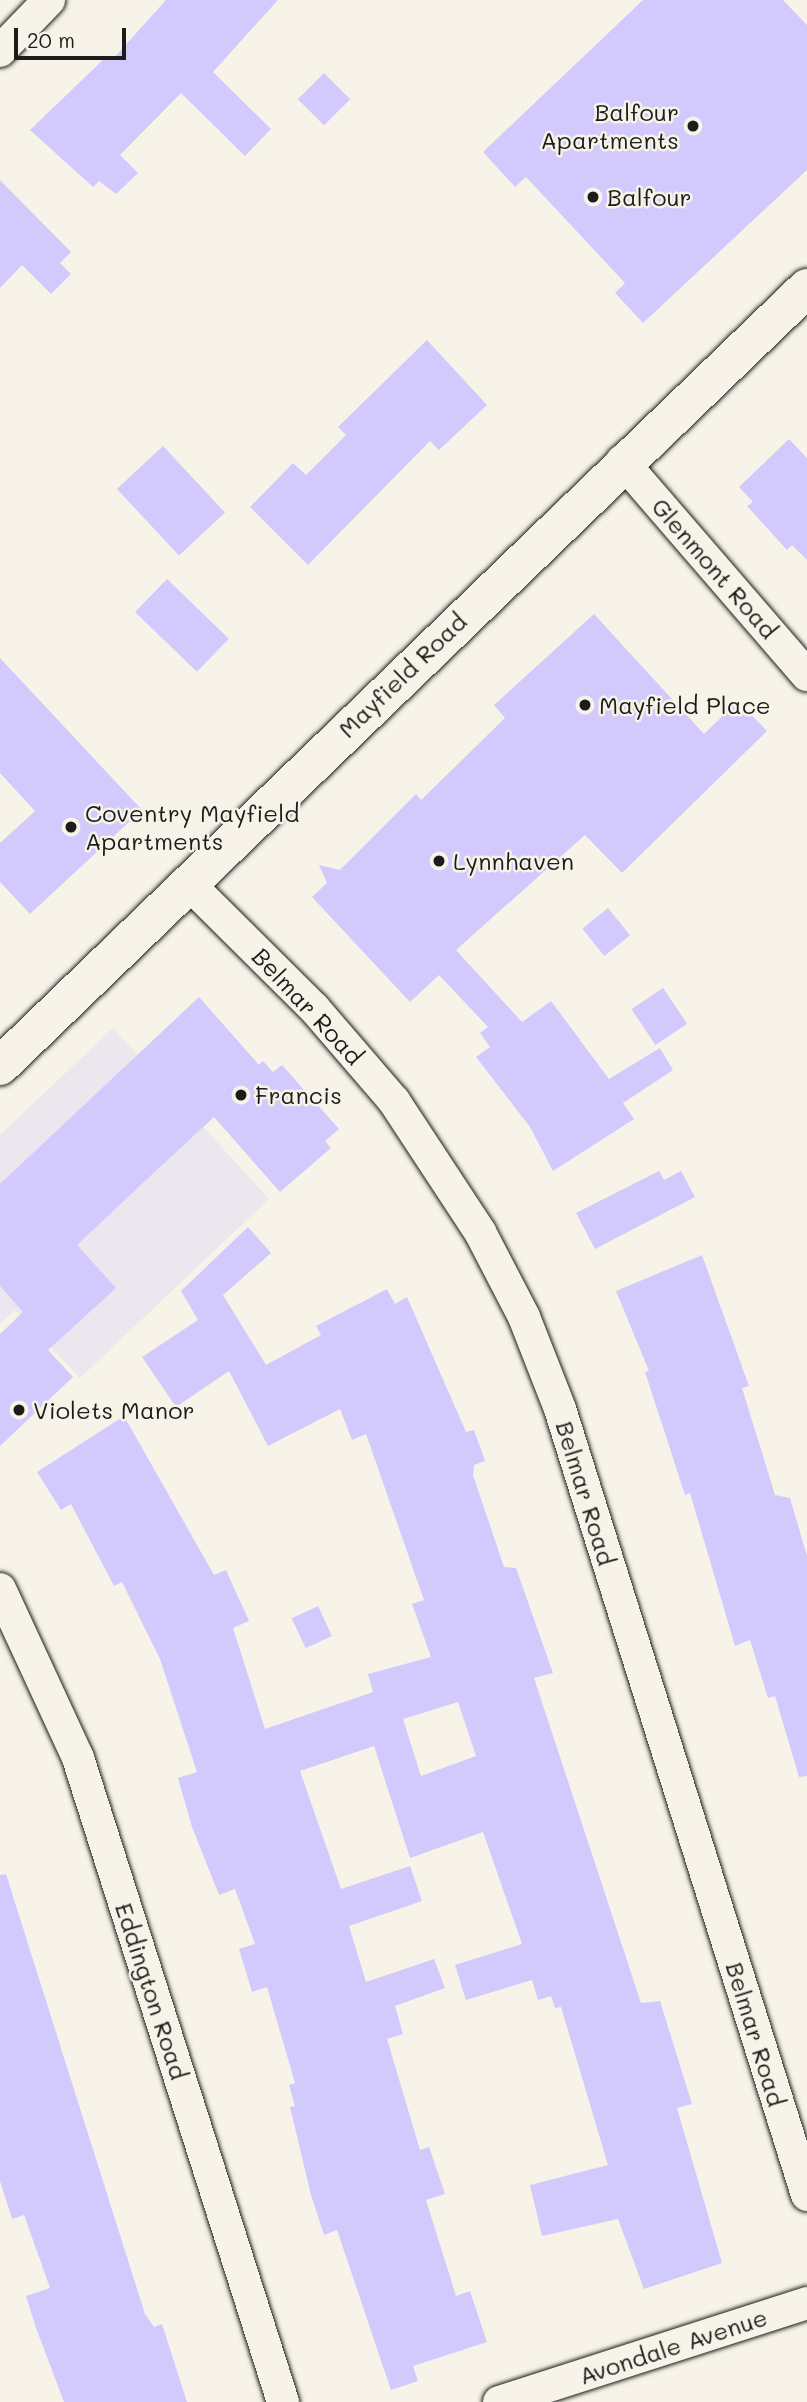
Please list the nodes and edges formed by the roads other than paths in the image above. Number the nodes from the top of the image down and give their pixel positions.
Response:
1 (49, 0) edge
2 (0, 51) edge
3 (807, 288) edge
4 (622, 461) junction
5 (807, 675) edge
6 (190, 885) junction
7 (0, 1066) edge
8 (0, 1589) edge
9 (807, 2195) edge
10 (807, 2303) edge
11 (283, 2402) edge
12 (499, 2402) edge

1 - 2 street
3 - 4 main road, Mayfield Road
4 - 5 street, Glenmont Road
4 - 6 main road, Mayfield Road
6 - 7 main road, Mayfield Road
6 - 9 street, Belmar Road
8 - 11 street, Eddington Road
10 - 12 street, Avondale Avenue

